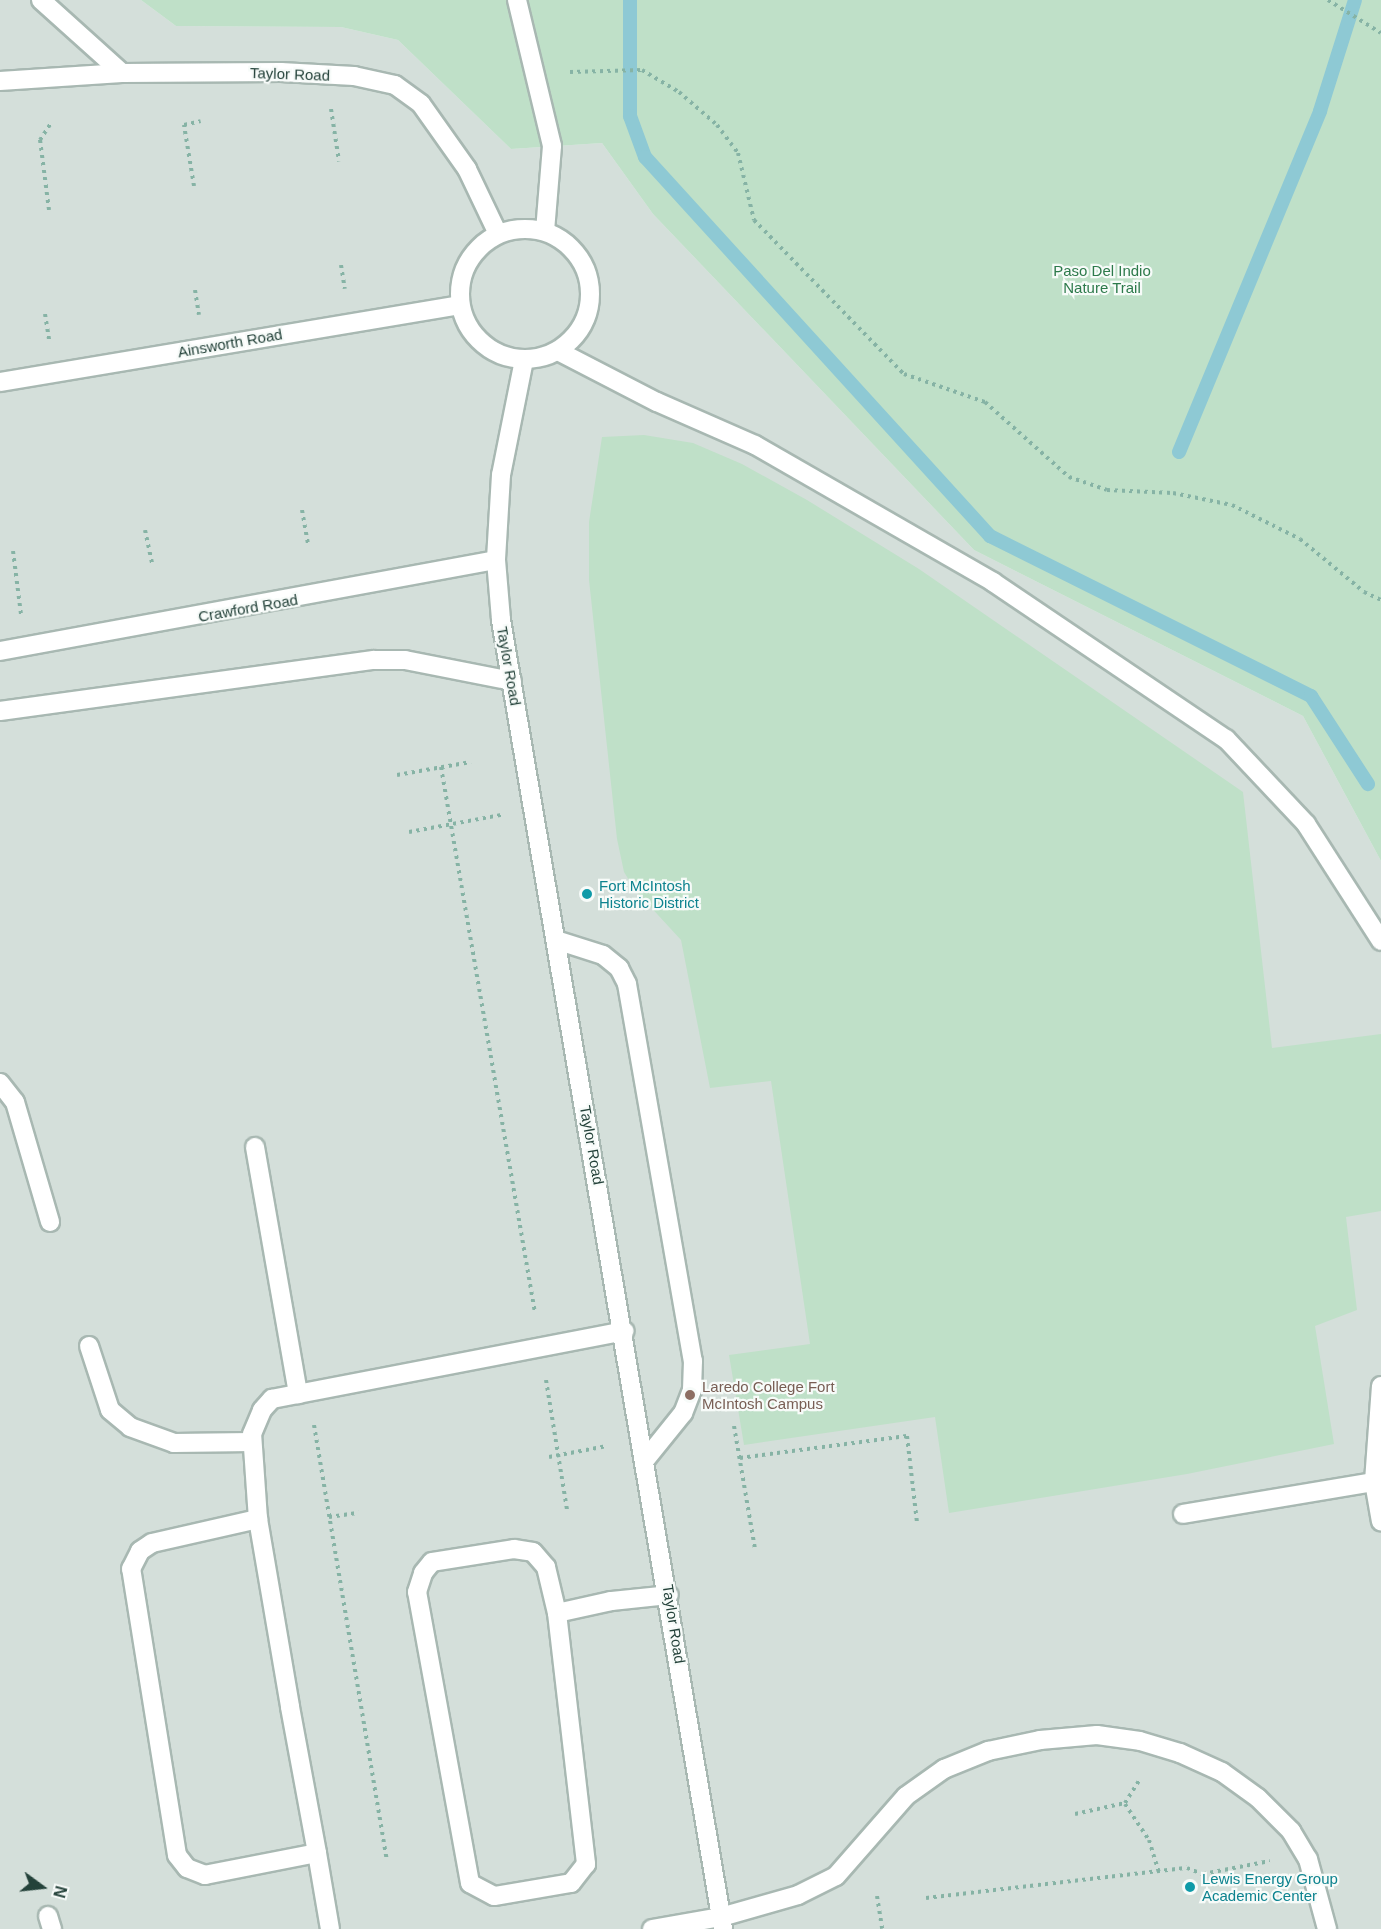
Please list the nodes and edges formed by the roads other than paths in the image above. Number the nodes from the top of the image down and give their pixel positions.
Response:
1 (41, 0) edge
2 (517, 0) edge
3 (122, 73) junction
4 (0, 81) edge
5 (545, 231) junction
6 (498, 234) junction
7 (460, 305) junction
8 (558, 351) junction
9 (524, 360) junction
10 (0, 382) edge
11 (496, 560) junction
12 (0, 651) edge
13 (512, 681) junction
14 (0, 711) edge
15 (556, 940) junction
16 (1381, 941) edge
17 (0, 1083) edge
18 (255, 1147) dead end
19 (50, 1222) dead end
20 (625, 1331) junction
21 (89, 1346) dead end
22 (1381, 1386) edge
23 (298, 1394) junction
24 (252, 1442) junction
25 (646, 1459) junction
26 (1374, 1482) junction
27 (1183, 1514) dead end
28 (258, 1519) junction
29 (1381, 1521) edge
30 (669, 1595) junction
31 (557, 1613) junction
32 (317, 1853) junction
33 (722, 1923) edge
34 (330, 1929) edge
35 (652, 1929) edge
36 (1327, 1929) edge

1 - 3 street
2 - 5 street
3 - 4 street, Taylor Road
3 - 6 street, Taylor Road
5 - 6 street
5 - 8 street
6 - 7 street
7 - 9 street
7 - 10 street, Ainsworth Road
8 - 9 street
8 - 16 street
9 - 11 street, Taylor Road
11 - 12 street, Crawford Road
11 - 13 street, Taylor Road
13 - 14 street
13 - 15 street, Taylor Road
15 - 20 street, Taylor Road
15 - 25 street
17 - 19 street
18 - 23 street
20 - 23 street
20 - 25 street, Taylor Road
21 - 24 street
22 - 26 street
23 - 24 street
24 - 28 street
25 - 30 street, Taylor Road
26 - 27 street
26 - 29 street
28 - 32 street
28 - 32 street
30 - 31 street
30 - 33 street, Taylor Road
31 - 31 street
32 - 34 street
33 - 35 street
33 - 36 street

